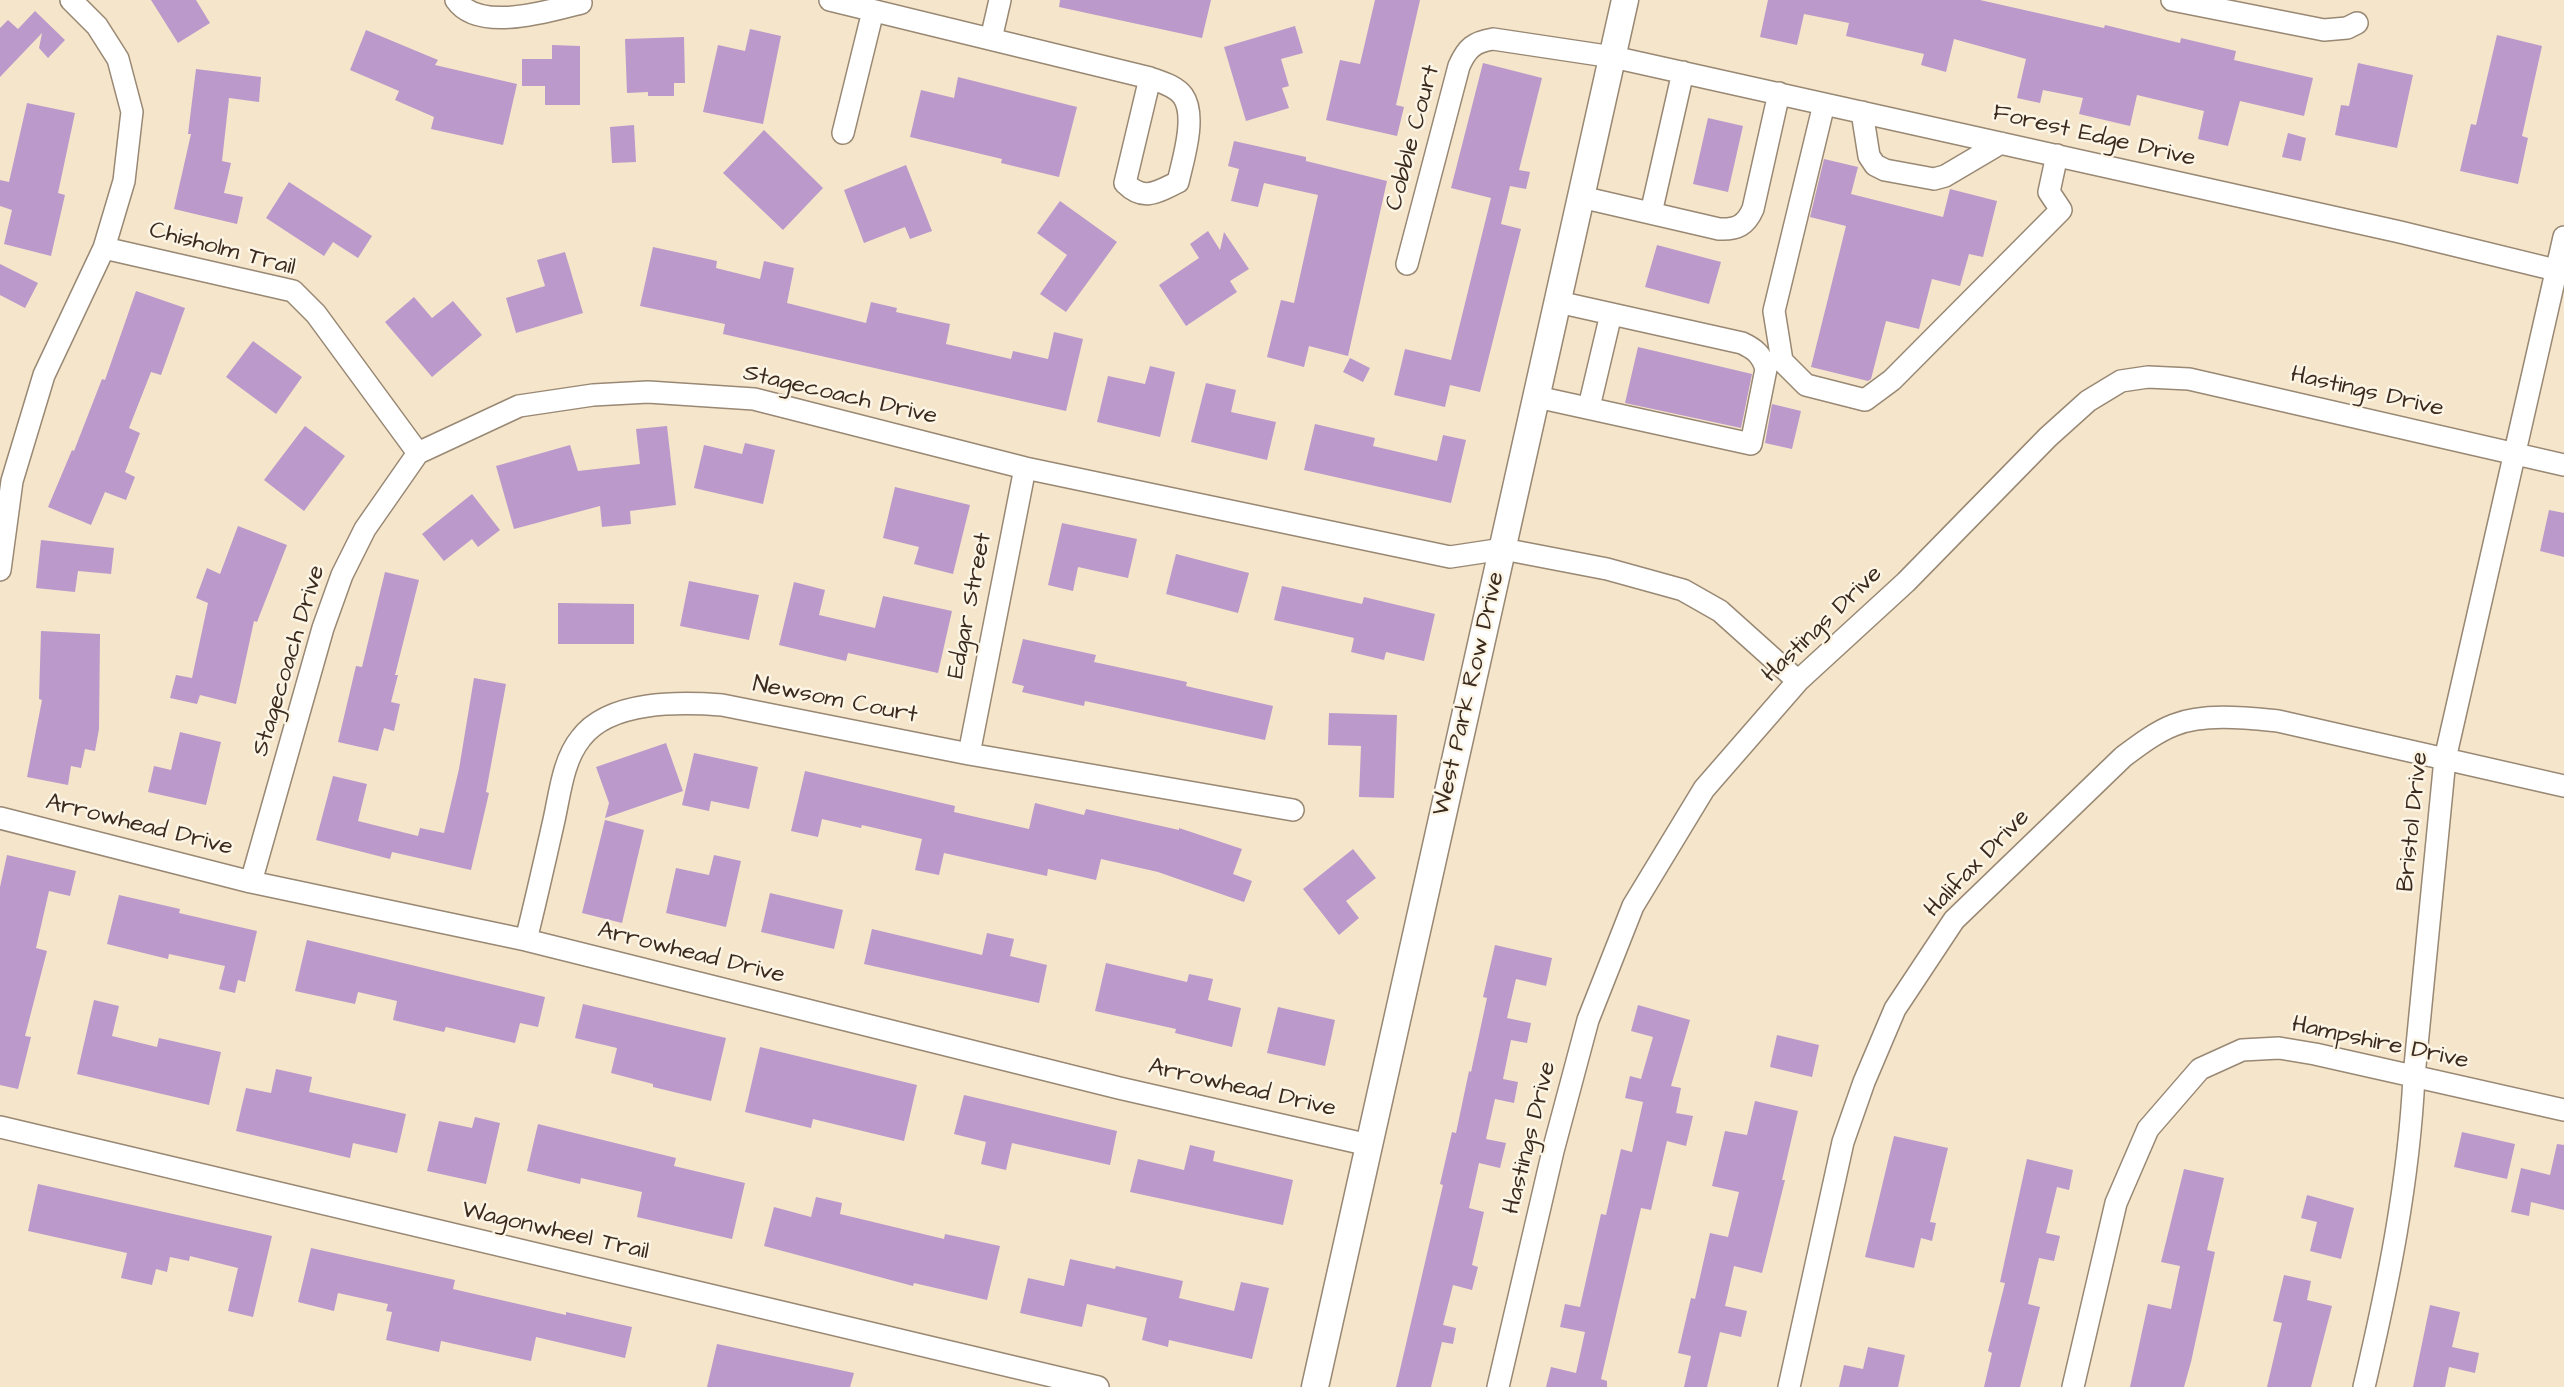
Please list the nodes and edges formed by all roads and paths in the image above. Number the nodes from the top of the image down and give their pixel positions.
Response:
1 (71, 0) edge
2 (456, 0) edge
3 (830, 0) edge
4 (1000, 0) edge
5 (1625, 0) edge
6 (2172, 0) edge
7 (584, 1) edge
8 (2200, 3) edge
9 (873, 11) junction
10 (2357, 23) dead end
11 (991, 38) junction
12 (1613, 57) junction
13 (1683, 72) junction
14 (1150, 78) junction
15 (1779, 93) junction
16 (1824, 103) junction
17 (1862, 112) junction
18 (843, 133) dead end
19 (2001, 143) junction
20 (2057, 155) junction
21 (1581, 197) junction
22 (1651, 214) junction
23 (2564, 237) edge
24 (104, 248) junction
25 (1407, 264) dead end
26 (2560, 270) edge
27 (1558, 302) junction
28 (1611, 314) junction
29 (1537, 397) junction
30 (1588, 407) junction
31 (418, 453) junction
32 (2513, 454) junction
33 (2564, 465) edge
34 (1026, 468) junction
35 (1503, 549) junction
36 (0, 570) edge
37 (1798, 681) junction
38 (969, 754) junction
39 (2445, 759) junction
40 (2564, 786) edge
41 (1293, 810) dead end
42 (0, 818) edge
43 (251, 882) junction
44 (526, 940) junction
45 (2414, 1076) junction
46 (2564, 1110) edge
47 (0, 1127) edge
48 (1369, 1145) junction
49 (1098, 1387) edge
50 (1315, 1387) edge
51 (1498, 1387) edge
52 (1788, 1387) edge
53 (2073, 1387) edge
54 (2364, 1387) edge

1 - 24 street
2 - 7 street
3 - 9 street
4 - 11 street
5 - 12 main road, West Park Row Drive
6 - 8 street
8 - 10 street
9 - 11 street
9 - 18 street
11 - 14 street
12 - 13 street, Forest Edge Drive
12 - 21 main road, West Park Row Drive
12 - 25 street, Cobble Court
13 - 15 street, Forest Edge Drive
13 - 22 street
14 - 14 street
15 - 16 street, Forest Edge Drive
15 - 22 street
16 - 17 street, Forest Edge Drive
16 - 20 street
17 - 19 street, Forest Edge Drive
17 - 19 street
19 - 20 street, Forest Edge Drive
20 - 26 street, Forest Edge Drive
21 - 22 street
21 - 27 main road, West Park Row Drive
23 - 26 street, Bristol Drive
24 - 31 street, Chisholm Trail
24 - 36 street
26 - 32 street, Bristol Drive
27 - 28 street
27 - 29 main road, West Park Row Drive
28 - 30 street
28 - 30 street
29 - 30 street
29 - 35 main road, West Park Row Drive
31 - 34 street, Stagecoach Drive
31 - 43 street, Stagecoach Drive
32 - 33 street, Hastings Drive
32 - 37 street, Hastings Drive
32 - 39 street, Bristol Drive
34 - 35 street, Stagecoach Drive
34 - 38 street, Edgar Street
35 - 37 street, Stagecoach Drive
35 - 48 main road, West Park Row Drive
37 - 51 street, Hastings Drive
38 - 41 street, Newsom Court
38 - 44 street, Newsom Court
39 - 40 street, Halifax Drive
39 - 45 street, Bristol Drive
39 - 52 street, Halifax Drive
42 - 43 street, Arrowhead Drive
43 - 44 street, Arrowhead Drive
44 - 48 street, Arrowhead Drive
45 - 46 street, Hampshire Drive
45 - 53 street, Hampshire Drive
45 - 54 street, Bristol Drive
47 - 49 street, Wagonwheel Trail
48 - 50 main road, West Park Row Drive

